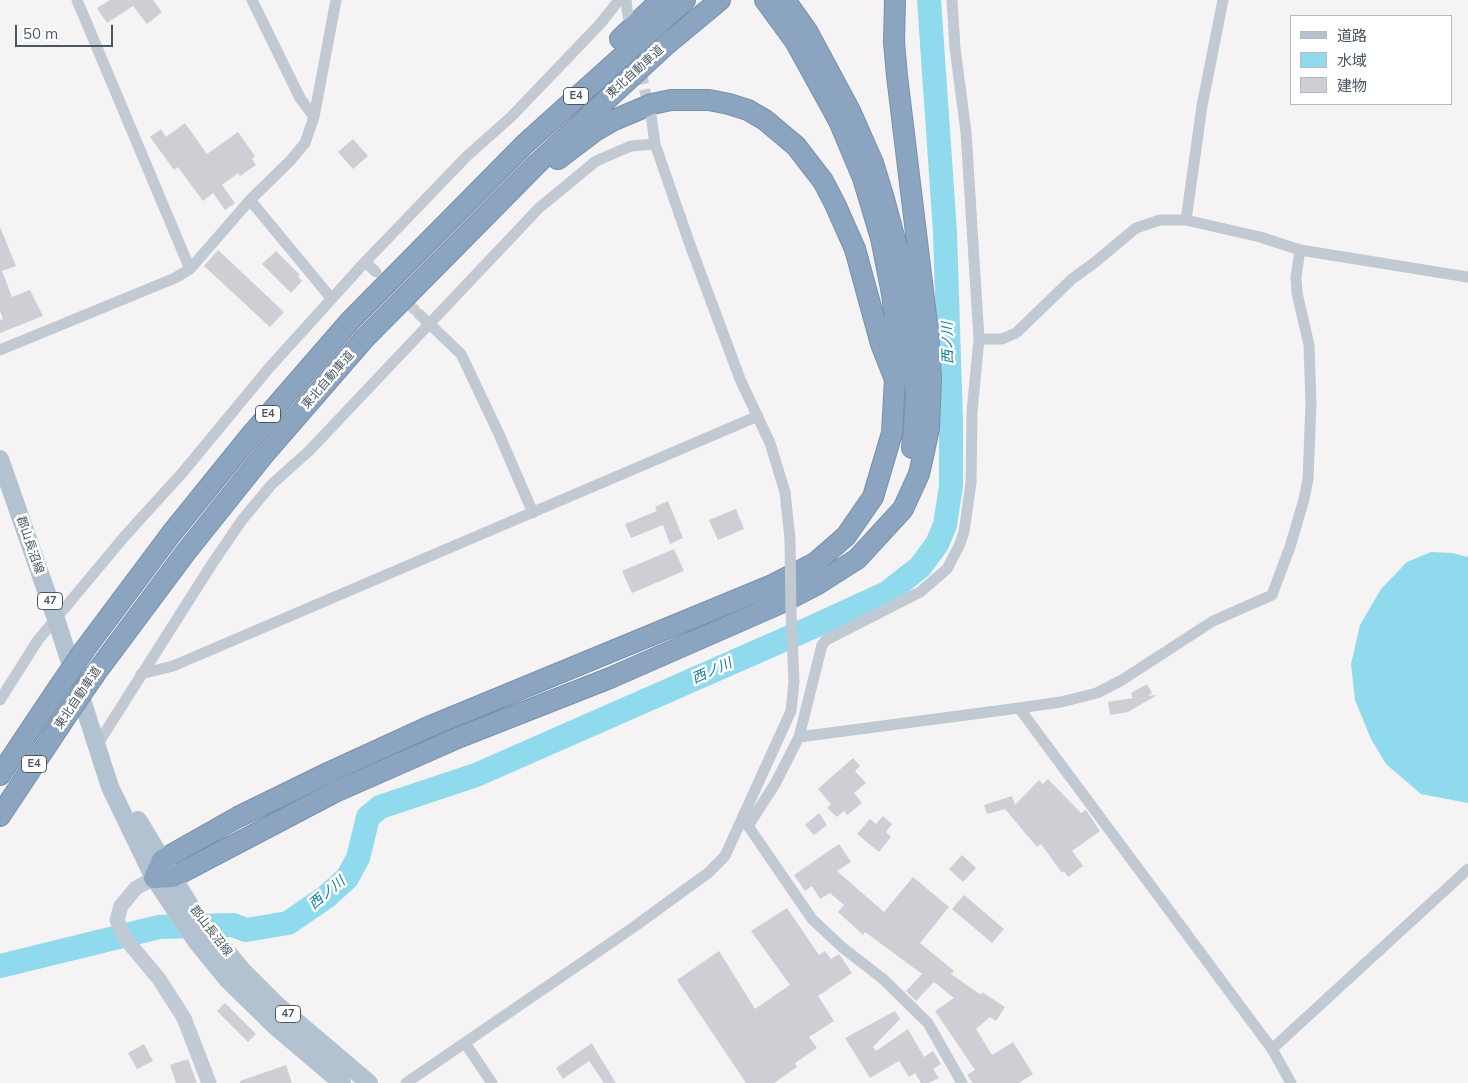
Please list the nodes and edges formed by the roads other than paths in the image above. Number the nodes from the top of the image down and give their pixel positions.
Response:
1 (77, 0) edge
2 (252, 0) edge
3 (336, 0) edge
4 (619, 0) edge
5 (626, 0) edge
6 (661, 0) edge
7 (685, 0) edge
8 (720, 0) edge
9 (765, 0) edge
10 (785, 0) edge
11 (895, 0) edge
12 (952, 0) edge
13 (1222, 0) edge
14 (628, 16) dead end
15 (651, 115) tunnel mouth
16 (314, 117) junction
17 (655, 144) junction
18 (471, 196) junction
19 (250, 200) junction
20 (1186, 220) junction
21 (1300, 250) junction
22 (365, 262) junction
23 (190, 269) junction
24 (376, 272) tunnel mouth
25 (1468, 277) edge
26 (331, 298) junction
27 (419, 314) tunnel mouth
28 (431, 324) junction
29 (365, 338) junction
30 (979, 339) junction
31 (0, 350) edge
32 (894, 379) junction
33 (758, 416) junction
34 (0, 459) edge
35 (533, 514) junction
36 (888, 526) junction
37 (56, 619) junction
38 (141, 674) junction
39 (0, 700) edge
40 (1019, 708) junction
41 (799, 737) junction
42 (97, 744) junction
43 (0, 774) edge
44 (0, 816) edge
45 (746, 822) junction
46 (1468, 868) edge
47 (163, 872) junction
48 (187, 914) junction
49 (465, 1042) junction
50 (1272, 1049) junction
51 (209, 1083) edge
52 (342, 1083) edge
53 (369, 1083) edge
54 (406, 1083) edge
55 (492, 1083) edge
56 (962, 1083) edge
57 (1291, 1083) edge

1 - 23 street
2 - 16 street
3 - 16 street
4 - 22 street
5 - 14 street
6 - 18 highway
7 - 18 highway, 東北自動車道 / E4
8 - 29 highway, 東北自動車道 / E4
9 - 32 highway
10 - 36 highway
11 - 36 highway
12 - 30 street
13 - 20 street
15 - 17 street
16 - 19 street
17 - 28 street
17 - 33 street
18 - 43 highway, 東北自動車道 / E4, bridge
19 - 23 street
19 - 26 street
20 - 21 street
20 - 30 street
21 - 25 street
21 - 40 street
22 - 24 street
22 - 26 street
23 - 31 street
26 - 37 street
27 - 28 street
28 - 35 street
28 - 38 street
29 - 32 highway
29 - 44 highway, 東北自動車道 / E4, bridge
30 - 41 street
32 - 47 highway
33 - 35 street
33 - 45 street, bridge
34 - 37 main road, 郡山長沼線 / 47
35 - 38 street
36 - 47 highway
37 - 39 street
37 - 42 main road, 郡山長沼線 / 47
38 - 42 street
40 - 41 street
40 - 50 street
41 - 45 street
42 - 47 main road, 郡山長沼線 / 47
45 - 49 street
45 - 56 street
46 - 50 street
47 - 48 main road, 郡山長沼線 / 47
47 - 51 street
48 - 52 main road, 郡山長沼線 / 47
48 - 53 main road, 郡山長沼線 / 47
49 - 54 street
49 - 55 street
50 - 57 street

